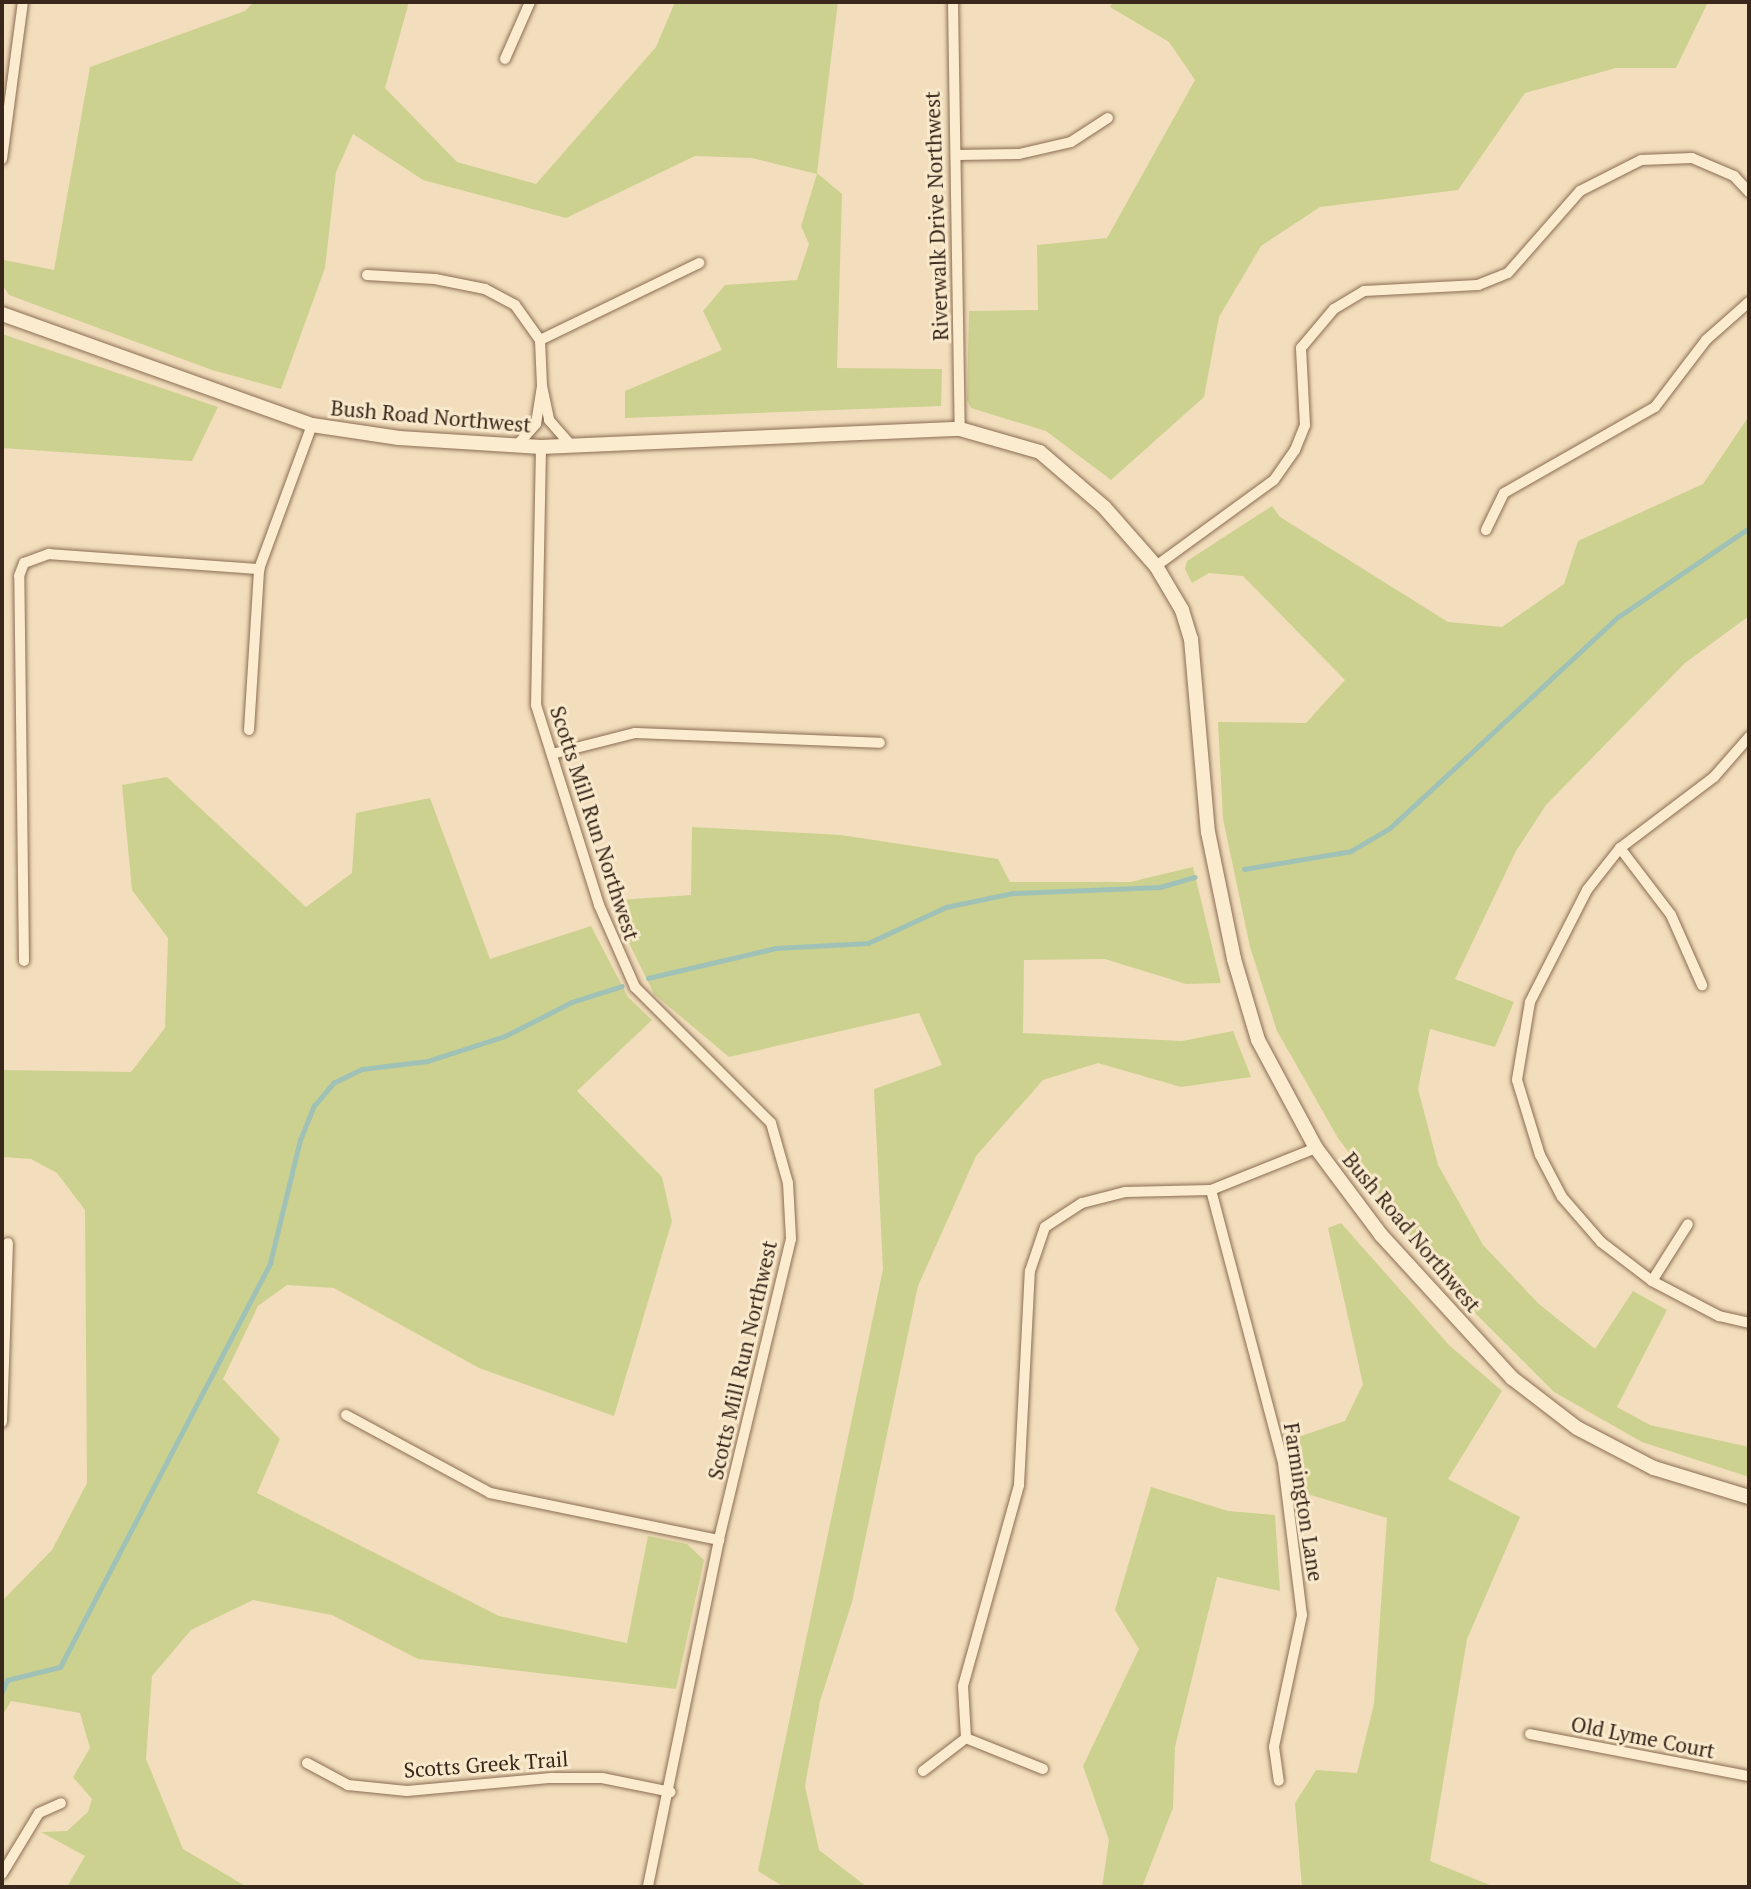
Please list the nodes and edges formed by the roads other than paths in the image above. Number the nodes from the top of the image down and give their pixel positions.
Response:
1 (23, 2) edge
2 (530, 2) edge
3 (953, 2) edge
4 (505, 59) dead end
5 (1108, 118) dead end
6 (956, 155) junction
7 (2, 159) edge
8 (1749, 191) edge
9 (699, 264) dead end
10 (367, 275) dead end
11 (1749, 302) edge
12 (2, 314) edge
13 (540, 340) junction
14 (542, 386) junction
15 (312, 425) junction
16 (960, 429) junction
17 (570, 444) junction
18 (516, 446) junction
19 (541, 447) junction
20 (1486, 530) dead end
21 (1156, 566) junction
22 (259, 569) junction
23 (249, 730) dead end
24 (1749, 737) edge
25 (880, 743) dead end
26 (552, 754) junction
27 (1620, 848) junction
28 (24, 961) dead end
29 (1702, 985) dead end
30 (1316, 1148) junction
31 (1212, 1190) junction
32 (1688, 1224) dead end
33 (8, 1243) dead end
34 (1652, 1281) junction
35 (1749, 1323) edge
36 (346, 1415) dead end
37 (2, 1422) edge
38 (1749, 1497) edge
39 (719, 1540) junction
40 (1530, 1734) dead end
41 (966, 1738) junction
42 (307, 1763) dead end
43 (1043, 1769) dead end
44 (923, 1771) dead end
45 (1749, 1776) edge
46 (1279, 1781) dead end
47 (671, 1792) junction
48 (61, 1803) dead end
49 (2, 1874) edge
50 (648, 1887) edge

1 - 7 street
2 - 4 street
3 - 6 street, Riverwalk Drive Northwest
5 - 6 street
6 - 16 street, Riverwalk Drive Northwest
8 - 21 street
9 - 13 street
10 - 13 street
11 - 20 street
12 - 15 street, Bush Road Northwest
13 - 14 street
14 - 17 street
14 - 18 street
15 - 18 street, Bush Road Northwest
15 - 22 street
16 - 17 street, Bush Road Northwest
16 - 21 street, Bush Road Northwest
17 - 19 street, Bush Road Northwest
18 - 19 street, Bush Road Northwest
19 - 26 street, Scotts Mill Run Northwest
21 - 30 street, Bush Road Northwest
22 - 23 street
22 - 28 street
24 - 27 street
25 - 26 street
26 - 39 street, Scotts Mill Run Northwest
27 - 29 street
27 - 34 street
30 - 31 street
30 - 38 street, Bush Road Northwest
31 - 41 street
31 - 46 street, Farmington Lane
32 - 34 street
33 - 37 street
34 - 35 street
36 - 39 street
39 - 47 street, Scotts Mill Run Northwest
40 - 45 street, Old Lyme Court
41 - 43 street
41 - 44 street
42 - 47 street, Scotts Greek Trail
47 - 50 street, Scotts Mill Run Northwest
48 - 49 street

